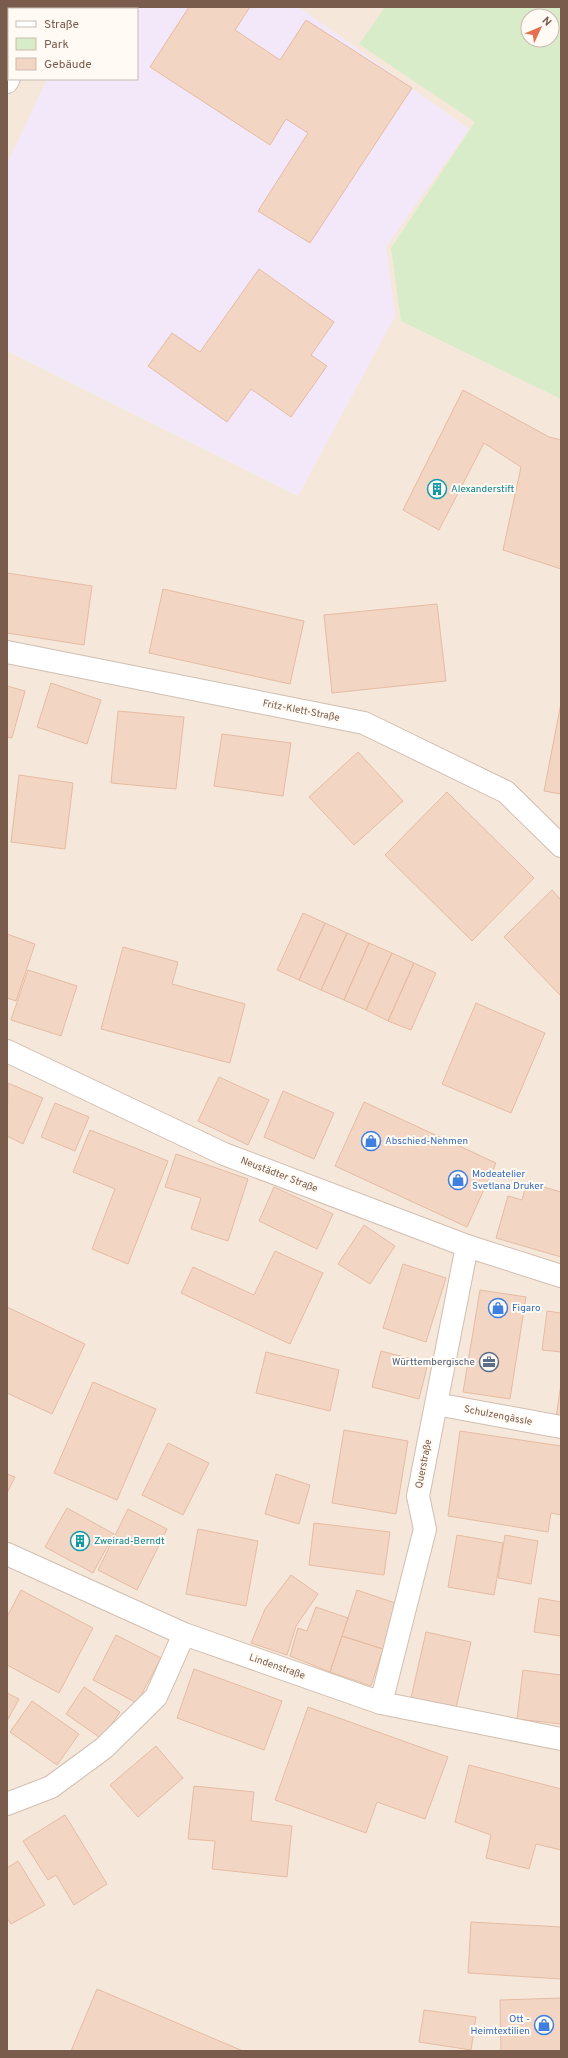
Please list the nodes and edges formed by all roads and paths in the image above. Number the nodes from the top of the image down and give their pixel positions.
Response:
1 (7, 652) edge
2 (561, 846) edge
3 (7, 1051) edge
4 (467, 1246) junction
5 (561, 1276) edge
6 (436, 1404) junction
7 (561, 1428) edge
8 (7, 1554) edge
9 (184, 1634) junction
10 (380, 1703) junction
11 (561, 1738) edge
12 (7, 1804) edge

1 - 2 street, Fritz-Klett-Straße
3 - 4 street, Neustädter Straße
4 - 5 street, Neustädter Straße
4 - 6 street, Querstraße
6 - 7 street, Schulzengässle
6 - 10 street, Querstraße
8 - 9 street, Lindenstraße
9 - 10 street, Lindenstraße
9 - 12 street
10 - 11 street, Lindenstraße

